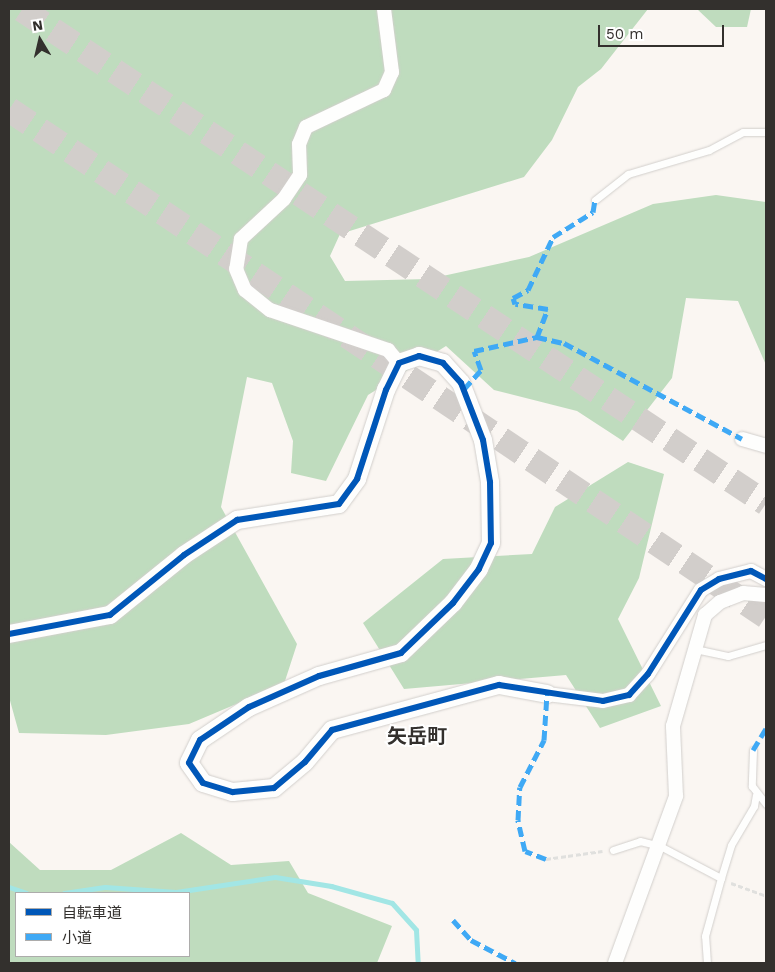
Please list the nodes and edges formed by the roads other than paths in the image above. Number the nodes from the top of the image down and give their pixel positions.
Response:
1 (384, 9) edge
2 (766, 132) edge
3 (595, 200) dead end
4 (400, 364) junction
5 (742, 439) dead end
6 (766, 446) edge
7 (766, 579) edge
8 (766, 595) edge
9 (9, 634) edge
10 (766, 645) edge
11 (696, 649) junction
12 (547, 694) joint
13 (753, 750) dead end
14 (756, 795) junction
15 (766, 804) edge
16 (660, 846) junction
17 (613, 850) road end
18 (721, 878) junction
19 (615, 963) edge
20 (707, 963) edge

1 - 4 street
2 - 3 lane
4 - 9 street
4 - 12 street
5 - 6 street
7 - 12 street
8 - 11 street
10 - 11 lane
11 - 16 street
13 - 14 lane
14 - 15 lane
14 - 18 lane
16 - 17 lane
16 - 18 lane
16 - 19 street
18 - 20 lane

